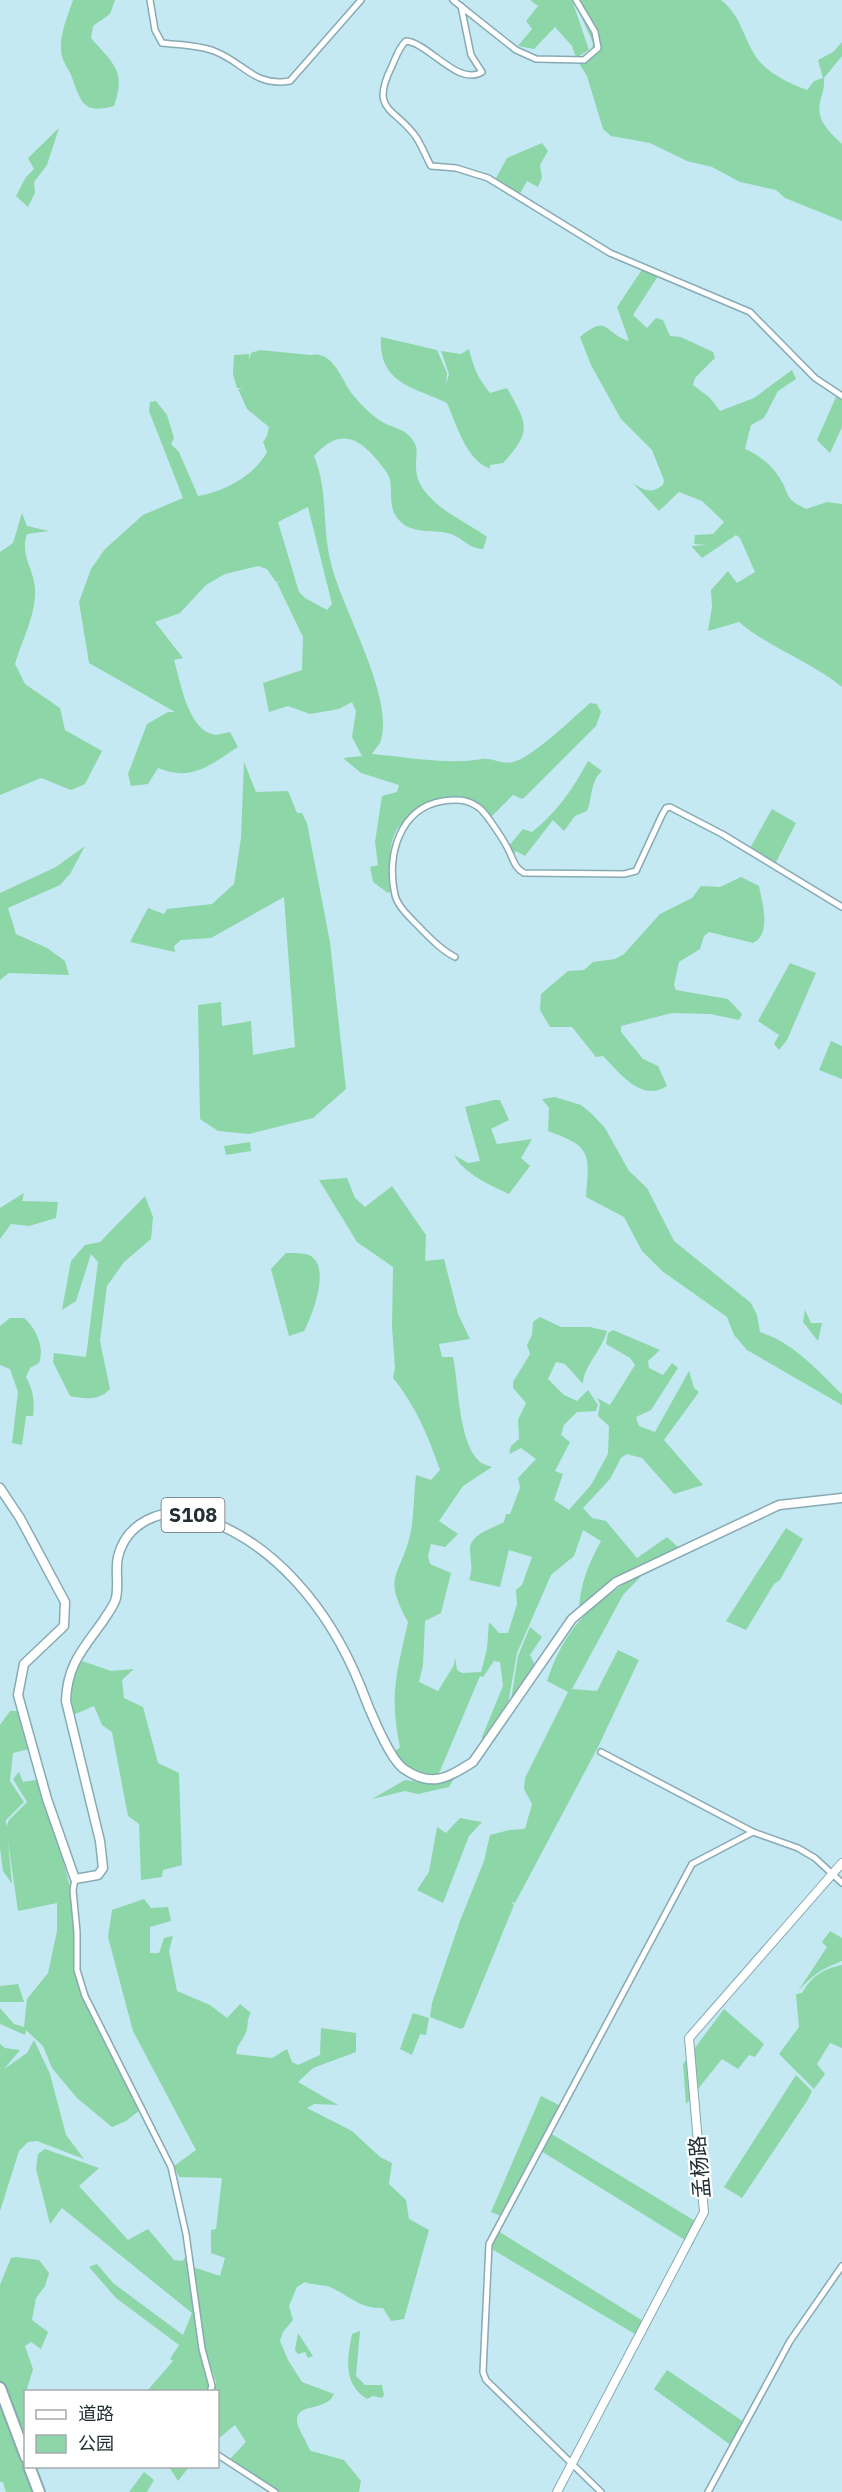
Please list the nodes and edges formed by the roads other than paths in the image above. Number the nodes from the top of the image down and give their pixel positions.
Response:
1 (150, 0) edge
2 (360, 0) edge
3 (453, 0) edge
4 (576, 0) edge
5 (461, 6) junction
6 (842, 396) edge
7 (842, 906) edge
8 (455, 957) dead end
9 (0, 1488) edge
10 (842, 1498) edge
11 (601, 1752) dead end
12 (753, 1832) junction
13 (842, 1863) edge
14 (832, 1874) junction
15 (75, 1879) junction
16 (842, 1883) edge
17 (842, 2266) edge
18 (0, 2388) edge
19 (210, 2390) edge
20 (24, 2452) edge
21 (219, 2456) edge
22 (572, 2465) junction
23 (30, 2468) edge
24 (39, 2492) edge
25 (274, 2492) edge
26 (557, 2492) edge
27 (601, 2492) edge
28 (708, 2492) edge

1 - 2 street
3 - 5 street
4 - 5 street
5 - 6 street
7 - 8 street
9 - 15 main road
10 - 15 main road, S108
11 - 12 street
12 - 14 street
12 - 22 street
13 - 14 main road, 孟杨路
14 - 16 street
14 - 22 main road, 孟杨路
15 - 19 street
17 - 28 street
18 - 20 highway
21 - 25 street
22 - 26 main road, 孟杨路
22 - 27 street
23 - 24 highway

